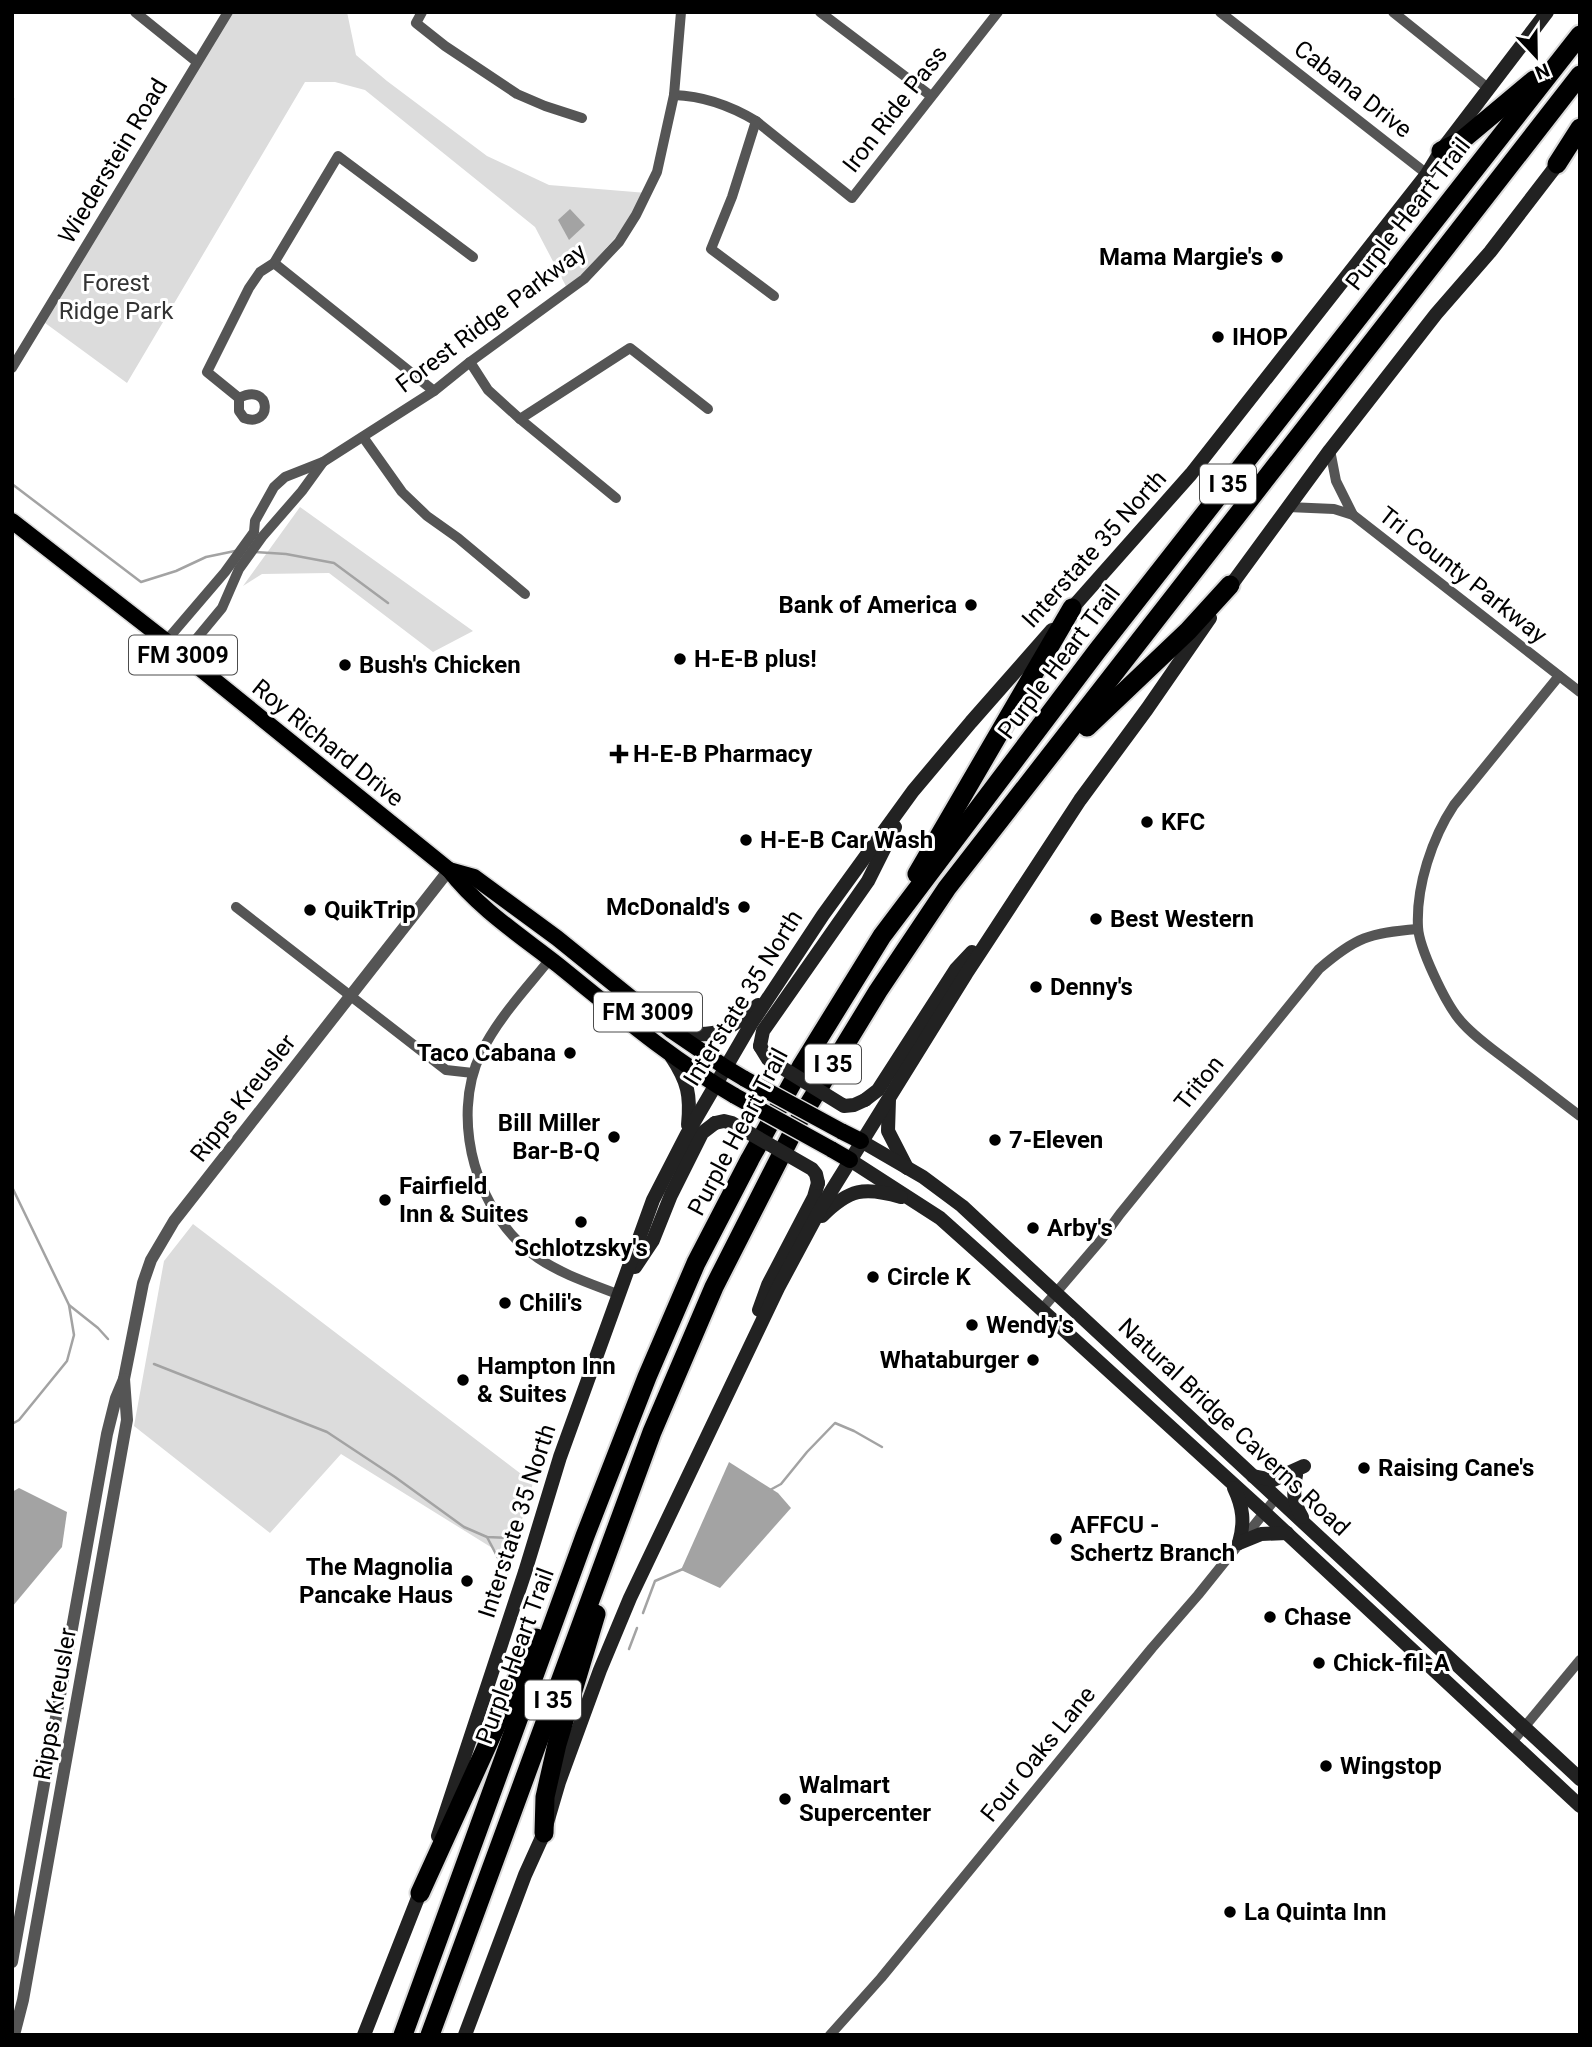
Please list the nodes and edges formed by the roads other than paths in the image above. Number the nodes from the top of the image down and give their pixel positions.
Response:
1 (135, 12) edge
2 (228, 12) edge
3 (667, 12) edge
4 (820, 12) edge
5 (998, 12) edge
6 (1220, 12) edge
7 (1393, 12) edge
8 (1547, 12) edge
9 (680, 14) edge
10 (419, 18) edge
11 (1580, 35) edge
12 (1562, 57) junction
13 (197, 62) junction
14 (1580, 75) edge
15 (1489, 89) junction
16 (674, 95) junction
17 (932, 96) junction
18 (582, 118) dead end
19 (756, 121) junction
20 (1580, 128) edge
21 (1580, 138) edge
22 (1441, 151) junction
23 (1557, 164) junction
24 (1427, 174) junction
25 (473, 257) dead end
26 (274, 263) junction
27 (774, 296) dead end
28 (470, 362) junction
29 (12, 368) edge
30 (434, 391) junction
31 (239, 398) dead end
32 (708, 409) dead end
33 (520, 419) junction
34 (363, 437) junction
35 (1330, 450) junction
36 (323, 462) junction
37 (616, 498) dead end
38 (1288, 507) junction
39 (1353, 515) junction
40 (12, 521) edge
41 (258, 535) junction
42 (1230, 585) junction
43 (525, 594) dead end
44 (1072, 608) junction
45 (166, 641) junction
46 (183, 655) junction
47 (1559, 676) junction
48 (1580, 692) edge
49 (1027, 787) junction
50 (913, 791) junction
51 (449, 870) junction
52 (236, 907) dead end
53 (997, 926) junction
54 (1418, 929) junction
55 (883, 936) junction
56 (550, 959) junction
57 (350, 995) junction
58 (769, 995) junction
59 (672, 1031) junction
60 (668, 1052) junction
61 (725, 1067) junction
62 (473, 1073) junction
63 (714, 1084) junction
64 (889, 1097) junction
65 (1580, 1116) edge
66 (687, 1134) junction
67 (861, 1141) junction
68 (850, 1160) junction
69 (908, 1169) junction
70 (919, 1203) junction
71 (810, 1228) junction
72 (622, 1288) junction
73 (1056, 1293) junction
74 (1042, 1309) junction
75 (738, 1374) junction
76 (124, 1378) junction
77 (1252, 1476) junction
78 (1232, 1482) junction
79 (1276, 1498) junction
80 (1264, 1512) junction
81 (617, 1526) junction
82 (1308, 1527) junction
83 (1287, 1533) junction
84 (585, 1536) junction
85 (1239, 1543) junction
86 (1580, 1660) edge
87 (1525, 1728) junction
88 (1512, 1742) junction
89 (1580, 1779) edge
90 (1580, 1805) edge
91 (544, 1833) junction
92 (420, 1893) junction
93 (12, 1962) edge
94 (14, 2035) edge
95 (364, 2035) edge
96 (403, 2035) edge
97 (430, 2035) edge
98 (465, 2035) edge
99 (830, 2035) edge

1 - 13 street
2 - 13 street, Wiederstein Road
3 - 9 street
4 - 17 street
5 - 17 street, Iron Ride Pass
6 - 24 street, Cabana Drive
7 - 15 street
8 - 15 main road, Interstate 35 North
9 - 16 street, Forest Ridge Parkway
10 - 18 street
11 - 12 highway, Purple Heart Trail / I 35
12 - 22 highway
12 - 55 highway, Purple Heart Trail / I 35
13 - 29 street, Wiederstein Road
14 - 49 highway, Purple Heart Trail / I 35
15 - 22 main road, Interstate 35 North
16 - 19 street
16 - 28 street, Forest Ridge Parkway
17 - 19 street, Iron Ride Pass
19 - 27 street
20 - 23 highway
21 - 23 main road
22 - 24 main road, Interstate 35 North
23 - 35 main road
24 - 44 main road, Interstate 35 North
25 - 26 street
26 - 30 street
26 - 31 street
28 - 30 street, Forest Ridge Parkway
28 - 33 street
30 - 34 street, Forest Ridge Parkway
32 - 33 street
33 - 37 street
34 - 36 street, Forest Ridge Parkway
34 - 43 street
35 - 38 main road
35 - 39 street, Tri County Parkway
36 - 41 street, Forest Ridge Parkway
36 - 41 street, Forest Ridge Parkway
38 - 39 street, Tri County Parkway
38 - 42 main road
39 - 47 street, Tri County Parkway
40 - 45 main road, Roy Richard Drive / FM 3009
41 - 45 street, Forest Ridge Parkway
41 - 46 street, Forest Ridge Parkway
42 - 49 highway
42 - 53 main road
44 - 50 main road, Interstate 35 North
44 - 55 highway
45 - 46 main road, Roy Richard Drive / FM 3009
46 - 51 main road, Roy Richard Drive / FM 3009
47 - 48 street, Tri County Parkway
47 - 54 street
49 - 81 highway, Purple Heart Trail / I 35
50 - 53 main road, bridge
50 - 58 main road, Interstate 35 North
51 - 56 main road, Roy Richard Drive / FM 3009
51 - 57 street, Ripps Kreusler
51 - 59 main road, Roy Richard Drive / FM 3009
52 - 57 street
53 - 64 main road
54 - 65 street
54 - 73 street, Triton
55 - 84 highway, Purple Heart Trail / I 35
56 - 60 main road, Roy Richard Drive / FM 3009
56 - 62 street
57 - 62 street
57 - 76 street, Ripps Kreusler
58 - 59 main road
58 - 61 main road, Interstate 35 North
59 - 61 main road, Roy Richard Drive / FM 3009
60 - 63 main road, Roy Richard Drive / FM 3009
60 - 66 main road
61 - 63 main road, Interstate 35 North
61 - 67 main road, Natural Bridge Caverns Road / FM 3009, bridge
62 - 72 street
63 - 66 main road, Interstate 35 North
63 - 68 main road, FM 3009, bridge
64 - 67 main road
64 - 69 main road
66 - 72 main road, Interstate 35 North
67 - 68 main road
67 - 69 main road, Natural Bridge Caverns Road / FM 3009
68 - 70 main road, Natural Bridge Caverns Road / FM 3009
68 - 71 main road
69 - 73 main road, Natural Bridge Caverns Road / FM 3009
70 - 71 main road
70 - 74 main road, Natural Bridge Caverns Road / FM 3009
71 - 75 main road
72 - 75 main road, bridge
72 - 92 main road, Interstate 35 North
73 - 74 street, Triton
73 - 77 main road, Natural Bridge Caverns Road / FM 3009
74 - 78 main road, Natural Bridge Caverns Road / FM 3009
75 - 91 main road
76 - 93 street, Ripps Kreusler
76 - 94 street, Ripps Kreusler
77 - 79 main road, Natural Bridge Caverns Road / FM 3009
77 - 82 main road
78 - 80 main road, Natural Bridge Caverns Road / FM 3009
78 - 85 main road
79 - 80 street, Four Oaks Lane
79 - 82 main road, Natural Bridge Caverns Road / FM 3009
80 - 83 main road, Natural Bridge Caverns Road / FM 3009
80 - 85 street, Four Oaks Lane
81 - 91 highway
81 - 97 highway, Purple Heart Trail / I 35
82 - 87 main road, Natural Bridge Caverns Road / FM 3009
83 - 85 main road
83 - 88 main road, Natural Bridge Caverns Road / FM 3009
84 - 92 highway
84 - 96 highway, Purple Heart Trail / I 35
85 - 99 street, Four Oaks Lane
86 - 87 street
87 - 88 street
87 - 89 main road, Natural Bridge Caverns Road / FM 3009
88 - 90 main road, Natural Bridge Caverns Road / FM 3009
91 - 98 main road
92 - 95 main road, Interstate 35 North

